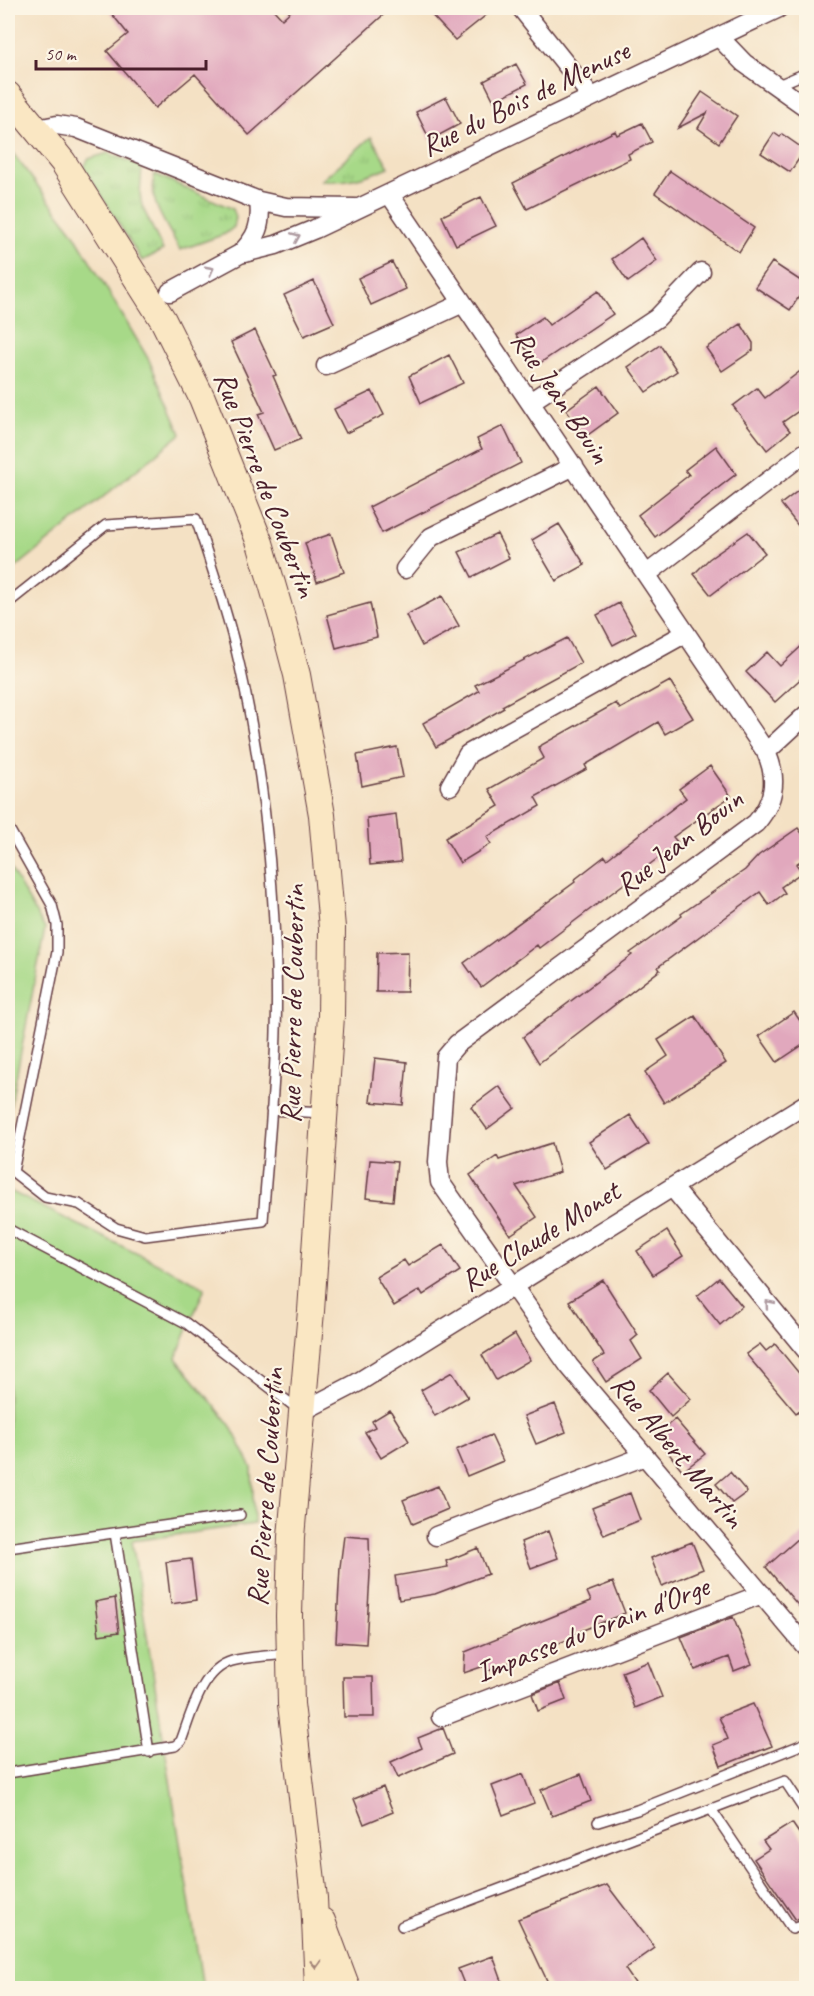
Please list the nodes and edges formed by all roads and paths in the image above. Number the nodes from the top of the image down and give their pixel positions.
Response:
1 (521, 8) edge
2 (779, 8) edge
3 (718, 37) junction
4 (807, 73) edge
5 (776, 86) junction
6 (8, 95) edge
7 (592, 97) junction
8 (807, 107) edge
9 (37, 129) junction
10 (390, 195) junction
11 (259, 201) junction
12 (360, 208) junction
13 (240, 254) junction
14 (132, 271) junction
15 (701, 272) dead end
16 (170, 292) junction
17 (463, 303) junction
18 (163, 320) junction
19 (326, 366) dead end
20 (530, 402) junction
21 (807, 452) edge
22 (574, 466) junction
23 (405, 569) dead end
24 (647, 574) junction
25 (8, 603) edge
26 (686, 633) junction
27 (807, 715) edge
28 (766, 752) junction
29 (450, 786) dead end
30 (8, 827) edge
31 (807, 1104) edge
32 (272, 1110) junction
33 (325, 1113) junction
34 (673, 1188) junction
35 (8, 1229) edge
36 (514, 1286) junction
37 (807, 1350) edge
38 (301, 1412) junction
39 (645, 1456) junction
40 (240, 1515) dead end
41 (115, 1533) junction
42 (436, 1536) dead end
43 (8, 1548) edge
44 (762, 1594) junction
45 (807, 1647) edge
46 (290, 1654) junction
47 (441, 1717) dead end
48 (807, 1743) edge
49 (149, 1752) junction
50 (8, 1773) edge
51 (711, 1809) junction
52 (807, 1813) edge
53 (598, 1822) dead end
54 (314, 1898) junction
55 (807, 1924) edge
56 (402, 1926) dead end
57 (318, 1989) edge
58 (347, 1989) edge

1 - 7 street
2 - 3 street, Rue du Bois de Menuse
3 - 5 street
3 - 7 street, Rue du Bois de Menuse
4 - 5 lane
5 - 8 street
6 - 9 main road, Rue Pierre de Coubertin
7 - 10 street, Rue du Bois de Menuse
9 - 11 street, Rue du Bois de Menuse
9 - 14 main road, Rue Pierre de Coubertin
10 - 12 street, Rue du Bois de Menuse
10 - 17 street, Rue Jean Bouin
11 - 12 street, Rue du Bois de Menuse
11 - 13 street, Rue du Bois de Menuse
13 -> 12 street, Rue du Bois de Menuse
16 -> 13 street, Rue du Bois de Menuse
14 - 16 street
14 - 18 main road, Rue Pierre de Coubertin
15 - 20 street
16 - 18 street
17 - 19 street
17 - 20 street, Rue Jean Bouin
18 - 33 main road, Rue Pierre de Coubertin
20 - 22 street, Rue Jean Bouin
21 - 24 street
22 - 23 street
22 - 24 street, Rue Jean Bouin
24 - 26 street, Rue Jean Bouin
25 - 32 lane
26 - 28 street, Rue Jean Bouin
26 - 29 street
27 - 28 street
28 - 36 street, Rue Jean Bouin
30 - 32 lane
31 - 34 street, Rue Claude Monet
32 - 33 lane
33 - 38 main road, Rue Pierre de Coubertin
34 - 36 street, Rue Claude Monet
37 -> 34 street
35 - 38 lane
36 - 38 street, Rue Claude Monet
36 - 39 street, Rue Albert Martin
38 - 46 main road, Rue Pierre de Coubertin
39 - 42 street
39 - 44 street, Rue Albert Martin
40 - 41 lane
41 - 43 lane
41 - 49 lane
44 - 45 street, Rue Albert Martin
44 - 47 street, Impasse du Grain d'Orge
46 - 49 lane
46 - 54 main road, Rue Pierre de Coubertin
48 - 53 lane
49 - 50 lane
51 - 52 lane
51 - 55 lane
51 - 56 lane
54 -> 57 main road, Rue Pierre de Coubertin
54 - 58 main road

